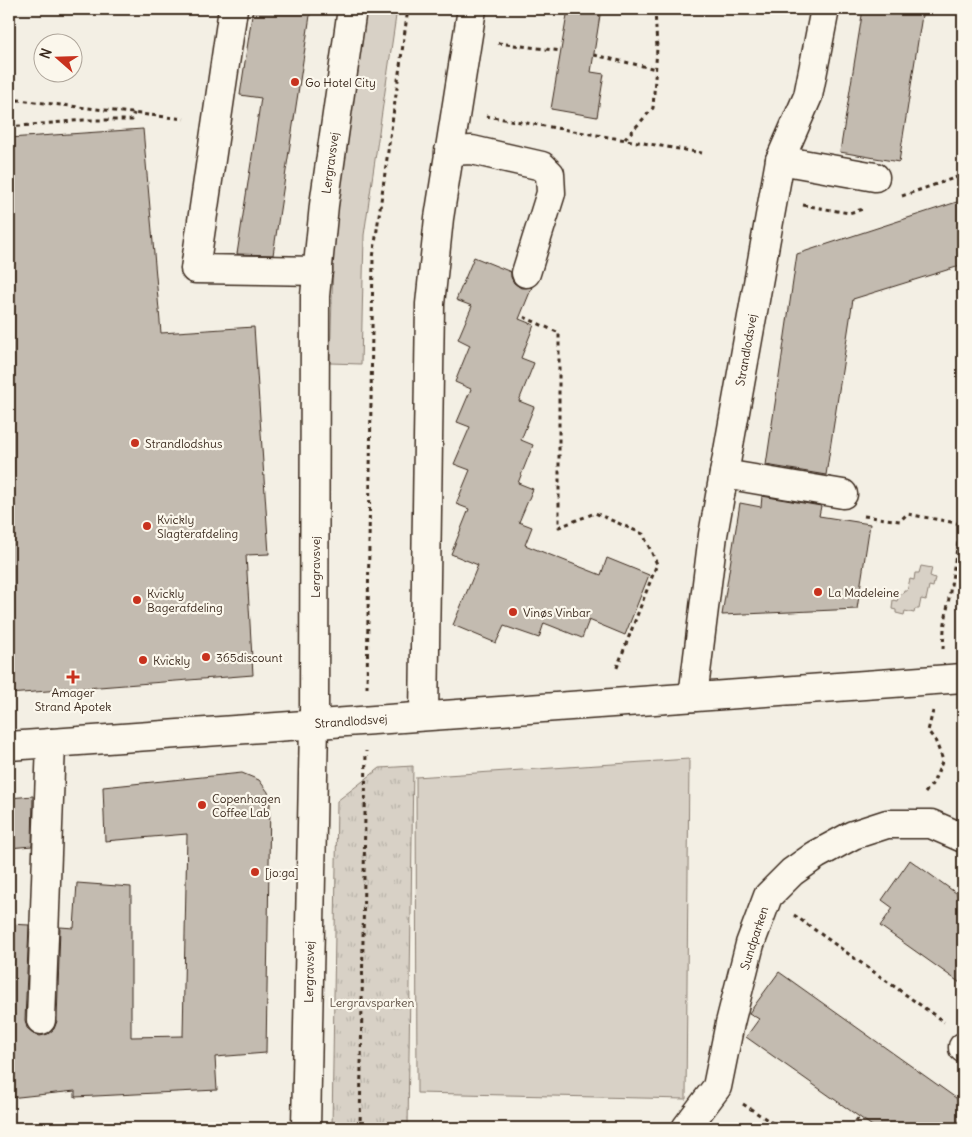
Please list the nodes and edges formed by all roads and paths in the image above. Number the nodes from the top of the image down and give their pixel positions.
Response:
1 (233, 9) edge
2 (352, 9) edge
3 (408, 9) edge
4 (472, 9) edge
5 (655, 9) edge
6 (825, 9) edge
7 (467, 39) junction
8 (561, 51) dead end
9 (594, 55) dead end
10 (656, 69) junction
11 (9, 99) edge
12 (456, 110) junction
13 (134, 113) junction
14 (217, 123) junction
15 (9, 126) edge
16 (625, 140) junction
17 (449, 152) junction
18 (702, 153) dead end
19 (780, 160) junction
20 (874, 177) dead end
21 (318, 271) junction
22 (526, 272) dead end
23 (524, 317) dead end
24 (724, 474) junction
25 (843, 494) dead end
26 (963, 511) edge
27 (952, 678) edge
28 (693, 697) junction
29 (603, 703) junction
30 (424, 716) junction
31 (366, 720) junction
32 (314, 724) junction
33 (51, 743) junction
34 (9, 746) edge
35 (908, 824) junction
36 (963, 838) edge
37 (768, 896) junction
38 (41, 1020) dead end
39 (947, 1023) dead end
40 (717, 1087) junction
41 (859, 1117) dead end
42 (306, 1128) edge
43 (360, 1128) edge
44 (686, 1128) edge
45 (780, 1128) edge
46 (852, 1128) edge

1 - 14 street
2 - 21 street, Lergravsvej
3 - 31 path
4 - 7 street
5 - 10 path
6 - 19 street, Strandlodsvej
7 - 8 path
7 - 12 street
9 - 10 path
10 - 16 path
11 - 13 path
12 - 16 path
12 - 17 street
13 - 14 path
13 - 15 path
14 - 21 street
16 - 18 path
17 - 22 street
17 - 30 street
19 - 20 street
19 - 24 street, Strandlodsvej
21 - 32 street, Lergravsvej
23 - 29 path
24 - 25 street
24 - 28 street, Strandlodsvej
26 - 27 path
27 - 28 street, Strandlodsvej
27 - 35 path
28 - 29 street, Strandlodsvej
29 - 30 street, Strandlodsvej
30 - 31 street, Strandlodsvej
31 - 32 street, Strandlodsvej
31 - 43 path
32 - 33 street, Strandlodsvej
32 - 42 street, Lergravsvej
33 - 34 street, Strandlodsvej
33 - 38 street
35 - 36 street, Sundparken
35 - 37 street, Sundparken
37 - 39 path
37 - 40 street, Sundparken
40 - 44 street, Sundparken
40 - 45 path
41 - 46 path

